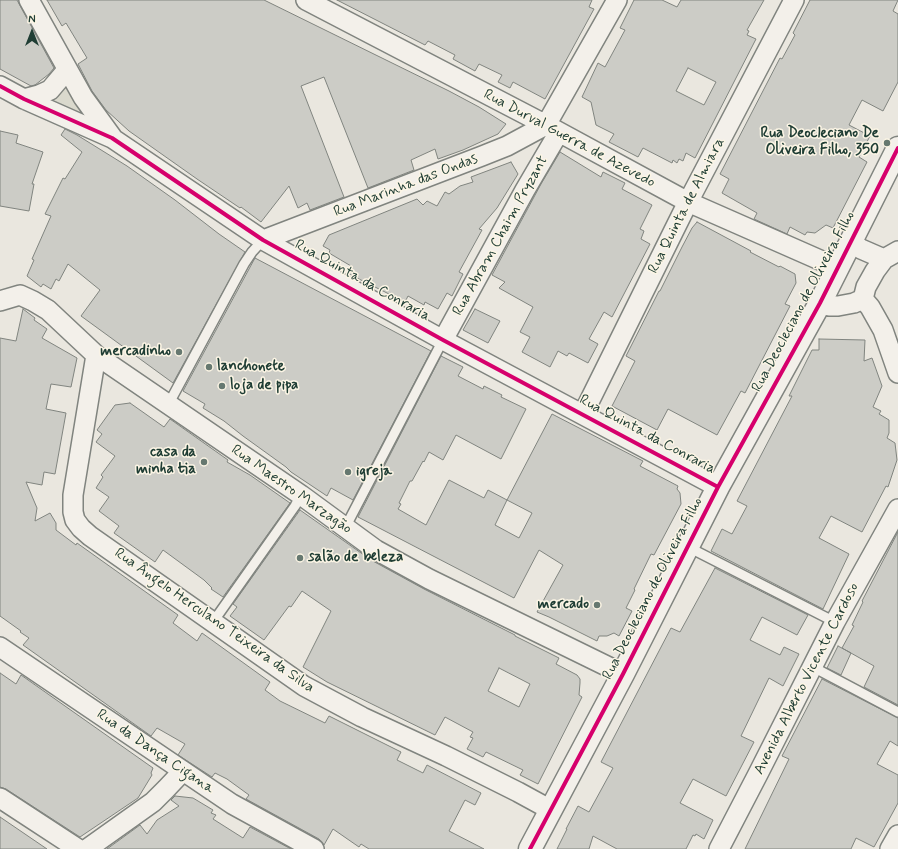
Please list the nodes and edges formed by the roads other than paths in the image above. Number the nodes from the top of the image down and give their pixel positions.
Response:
1 (29, 0) edge
2 (306, 0) edge
3 (617, 0) edge
4 (794, 0) edge
5 (67, 70) junction
6 (0, 86) edge
7 (24, 99) junction
8 (552, 129) junction
9 (112, 138) junction
10 (898, 148) edge
11 (688, 202) junction
12 (263, 240) junction
13 (850, 242) junction
14 (891, 255) edge
15 (838, 268) junction
16 (863, 299) junction
17 (0, 301) edge
18 (820, 303) junction
19 (443, 340) junction
20 (96, 355) junction
21 (898, 373) edge
22 (168, 405) junction
23 (583, 414) junction
24 (718, 487) junction
25 (301, 495) junction
26 (898, 509) edge
27 (345, 528) junction
28 (688, 547) junction
29 (214, 622) junction
30 (835, 622) junction
31 (0, 647) edge
32 (811, 666) junction
33 (623, 674) junction
34 (898, 712) edge
35 (183, 771) junction
36 (0, 798) edge
37 (552, 810) junction
38 (898, 835) edge
39 (78, 849) edge
40 (87, 849) edge
41 (314, 849) edge
42 (530, 849) edge
43 (719, 849) edge
44 (890, 849) edge

1 - 5 street
2 - 8 street, Rua Durval Guerra de Azevedo
3 - 8 street, Rua Abram Chaim Pryzant
4 - 11 street, Rua Quinta de Almiara
5 - 7 street
5 - 9 street
6 - 7 street, Rua Quinta da Conraria
7 - 9 street, Rua Quinta da Conraria
8 - 11 street, Rua Durval Guerra de Azevedo
8 - 12 street, Rua Marinha das Ondas
8 - 19 street, Rua Abram Chaim Pryzant
9 - 12 street, Rua Quinta da Conraria
10 - 13 street, Rua Deocleciano de Oliveira Filho
11 - 15 street, Rua Durval Guerra de Azevedo
11 - 23 street, Rua Quinta de Almiara
12 - 19 street, Rua Quinta da Conraria
12 - 22 lane
13 - 14 street
13 - 15 street, Rua Deocleciano de Oliveira Filho
14 - 16 street
15 - 18 street, Rua Deocleciano de Oliveira Filho
16 - 18 street
16 - 21 street
17 - 20 street, Rua Maestro Marzagão
18 - 24 street, Rua Deocleciano de Oliveira Filho
19 - 23 street, Rua Quinta da Conraria
19 - 27 lane
20 - 22 street, Rua Maestro Marzagão
20 - 29 street, Rua Ângelo Herculano Teixeira da Silva
22 - 25 street, Rua Maestro Marzagão
23 - 24 street, Rua Quinta da Conraria
24 - 28 street, Rua Deocleciano de Oliveira Filho
25 - 27 street, Rua Maestro Marzagão
25 - 29 lane
26 - 30 street, Avenida Alberto Vicente Cardoso
27 - 33 street, Rua Maestro Marzagão
28 - 30 lane
28 - 33 street, Rua Deocleciano de Oliveira Filho
29 - 37 street, Rua Ângelo Herculano Teixeira da Silva
30 - 32 street, Avenida Alberto Vicente Cardoso
31 - 35 street, Rua da Dança Cigana
32 - 34 lane
32 - 43 street, Avenida Alberto Vicente Cardoso
33 - 37 street, Rua Deocleciano de Oliveira Filho
35 - 40 street
35 - 41 street, Rua da Dança Cigana
36 - 39 street
37 - 42 street, Rua Deocleciano de Oliveira Filho
38 - 44 street

